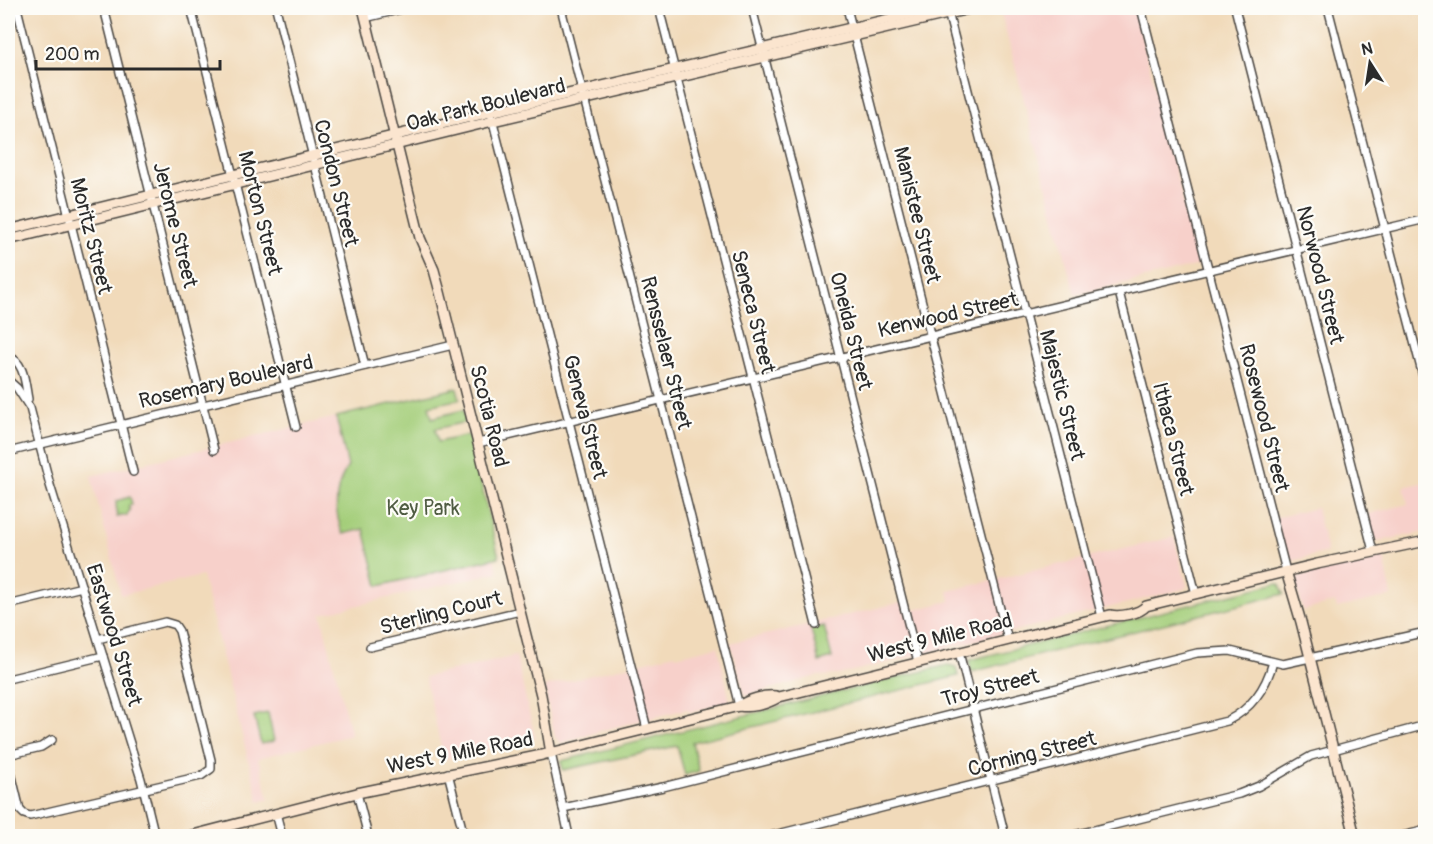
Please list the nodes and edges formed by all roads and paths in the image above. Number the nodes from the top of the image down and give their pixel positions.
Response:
1 (17, 8) edge
2 (104, 8) edge
3 (192, 8) edge
4 (276, 8) edge
5 (363, 8) edge
6 (406, 8) edge
7 (561, 8) edge
8 (659, 8) edge
9 (752, 8) edge
10 (847, 8) edge
11 (936, 8) edge
12 (973, 8) edge
13 (1141, 8) edge
14 (1235, 8) edge
15 (1328, 8) edge
16 (1423, 8) edge
17 (948, 10) edge
18 (1425, 16) edge
19 (365, 18) junction
20 (853, 32) junction
21 (764, 53) junction
22 (676, 74) junction
23 (584, 95) junction
24 (492, 117) junction
25 (396, 140) junction
26 (314, 160) junction
27 (234, 179) junction
28 (152, 200) junction
29 (1425, 219) edge
30 (70, 220) junction
31 (1384, 228) junction
32 (8, 230) edge
33 (8, 240) edge
34 (1296, 249) junction
35 (1208, 270) junction
36 (1119, 291) junction
37 (1025, 314) junction
38 (930, 336) junction
39 (453, 345) junction
40 (8, 356) edge
41 (841, 357) junction
42 (365, 366) junction
43 (753, 378) junction
44 (8, 381) edge
45 (285, 385) junction
46 (1425, 388) edge
47 (661, 400) junction
48 (203, 405) junction
49 (30, 408) junction
50 (569, 421) junction
51 (120, 424) junction
52 (296, 427) dead end
53 (478, 443) junction
54 (40, 444) junction
55 (214, 450) dead end
56 (8, 452) edge
57 (133, 472) dead end
58 (1425, 541) edge
59 (1373, 551) junction
60 (1286, 571) junction
61 (81, 587) junction
62 (1196, 594) junction
63 (8, 605) edge
64 (520, 611) junction
65 (1106, 616) junction
66 (816, 625) dead end
67 (1425, 632) edge
68 (98, 639) junction
69 (1008, 640) junction
70 (370, 647) dead end
71 (959, 652) junction
72 (103, 656) junction
73 (1310, 658) junction
74 (918, 662) junction
75 (1273, 662) junction
76 (8, 679) edge
77 (739, 706) junction
78 (973, 709) junction
79 (1425, 725) edge
80 (647, 729) junction
81 (52, 740) dead end
82 (1334, 750) junction
83 (551, 753) junction
84 (8, 755) edge
85 (8, 760) edge
86 (448, 773) junction
87 (991, 781) junction
88 (144, 789) junction
89 (357, 793) junction
90 (563, 807) junction
91 (276, 813) junction
92 (1425, 830) edge
93 (192, 836) edge
94 (155, 837) edge
95 (282, 837) edge
96 (368, 837) edge
97 (464, 837) edge
98 (569, 837) edge
99 (770, 837) edge
100 (1005, 837) edge
101 (1070, 837) edge
102 (1355, 837) edge
103 (1402, 837) edge

1 - 30 street, Moritz Street
2 - 28 street, Jerome Street
3 - 27 street, Morton Street
4 - 26 street, Condon Street
5 - 19 street, Scotia Road
6 - 19 street
7 - 23 street, Rensselaer Street
8 - 22 street, Seneca Street
9 - 21 street, Oneida Street
10 - 20 street, Manistee Street
11 - 20 street, Oak Park Boulevard
12 - 17 street, Oak Park Boulevard
13 - 35 street, Rosewood Street
14 - 34 street, Norwood Street
15 - 31 street
16 - 18 street
17 - 20 street, Oak Park Boulevard
17 - 37 street, Majestic Street
19 - 25 street, Scotia Road
20 - 21 street, Oak Park Boulevard
20 - 38 street, Manistee Street
21 - 22 street, Oak Park Boulevard
21 - 41 street, Oneida Street
22 - 23 street, Oak Park Boulevard
22 - 43 street, Seneca Street
23 - 24 street, Oak Park Boulevard
23 - 47 street, Rensselaer Street
24 - 25 street, Oak Park Boulevard
24 - 50 street, Geneva Street
25 - 26 street, Oak Park Boulevard
25 - 39 street, Scotia Road
26 - 27 street, Oak Park Boulevard
26 - 42 street, Condon Street
27 - 28 street, Oak Park Boulevard
27 - 45 street, Morton Street
28 - 30 street, Oak Park Boulevard
28 - 48 street, Jerome Street
29 - 31 street, Kenwood Street
30 - 32 street, Oak Park Boulevard
30 - 33 street, Oak Park Boulevard
30 - 51 street, Moritz Street
31 - 34 street, Kenwood Street
31 - 46 street
34 - 35 street, Kenwood Street
34 - 59 street, Norwood Street
35 - 36 street, Kenwood Street
35 - 60 street, Rosewood Street
36 - 37 street, Kenwood Street
36 - 62 street, Ithaca Street
37 - 38 street, Kenwood Street
37 - 65 street, Majestic Street
38 - 41 street, Kenwood Street
38 - 69 street, Manistee Street
39 - 42 street, Rosemary Boulevard
39 - 53 street, Scotia Road
40 - 49 street, Eastwood Street
41 - 43 street, Kenwood Street
41 - 74 street, Oneida Street
42 - 45 street, Rosemary Boulevard
43 - 47 street, Kenwood Street
43 - 66 street, Seneca Street
44 - 49 street
45 - 48 street, Rosemary Boulevard
45 - 52 street, Morton Street
47 - 50 street, Kenwood Street
47 - 77 street, Rensselaer Street
48 - 51 street, Rosemary Boulevard
48 - 55 street, Jerome Street
49 - 54 street, Eastwood Street
50 - 53 street, Kenwood Street
50 - 80 street, Geneva Street
51 - 54 street, Rosemary Boulevard
51 - 57 street, Moritz Street
53 - 64 street, Scotia Road
54 - 56 street, Rosemary Boulevard
54 - 61 street, Eastwood Street
58 - 59 street, West 9 Mile Road
59 - 60 street, West 9 Mile Road
60 - 62 street, West 9 Mile Road
60 - 73 street, Rosewood Street
61 - 63 street
61 - 68 street, Eastwood Street
62 - 65 street, West 9 Mile Road
64 - 70 street, Sterling Court
64 - 83 street, Scotia Road
65 - 69 street, West 9 Mile Road
67 - 73 street, Troy Street
68 - 72 street, Eastwood Street
68 - 88 street
69 - 71 street, West 9 Mile Road
71 - 74 street, West 9 Mile Road
71 - 78 street
72 - 76 street
72 - 88 street, Eastwood Street
73 - 75 street, Troy Street
73 - 82 street, Rosewood Street
74 - 77 street, West 9 Mile Road
75 - 78 street, Troy Street
75 - 87 street, Corning Street
77 - 80 street, West 9 Mile Road
78 - 87 street
78 - 90 street, Troy Street
79 - 82 street
80 - 83 street, West 9 Mile Road
81 - 84 street
82 - 101 street
82 - 102 street, Rosewood Street
83 - 86 street, West 9 Mile Road
83 - 90 street, Scotia Road
85 - 88 street
86 - 89 street, West 9 Mile Road
86 - 97 street
87 - 99 street, Corning Street
87 - 100 street
88 - 94 street, Eastwood Street
89 - 91 street, West 9 Mile Road
89 - 96 street
90 - 98 street, Scotia Road
91 - 93 street, West 9 Mile Road
91 - 95 street
92 - 103 street

